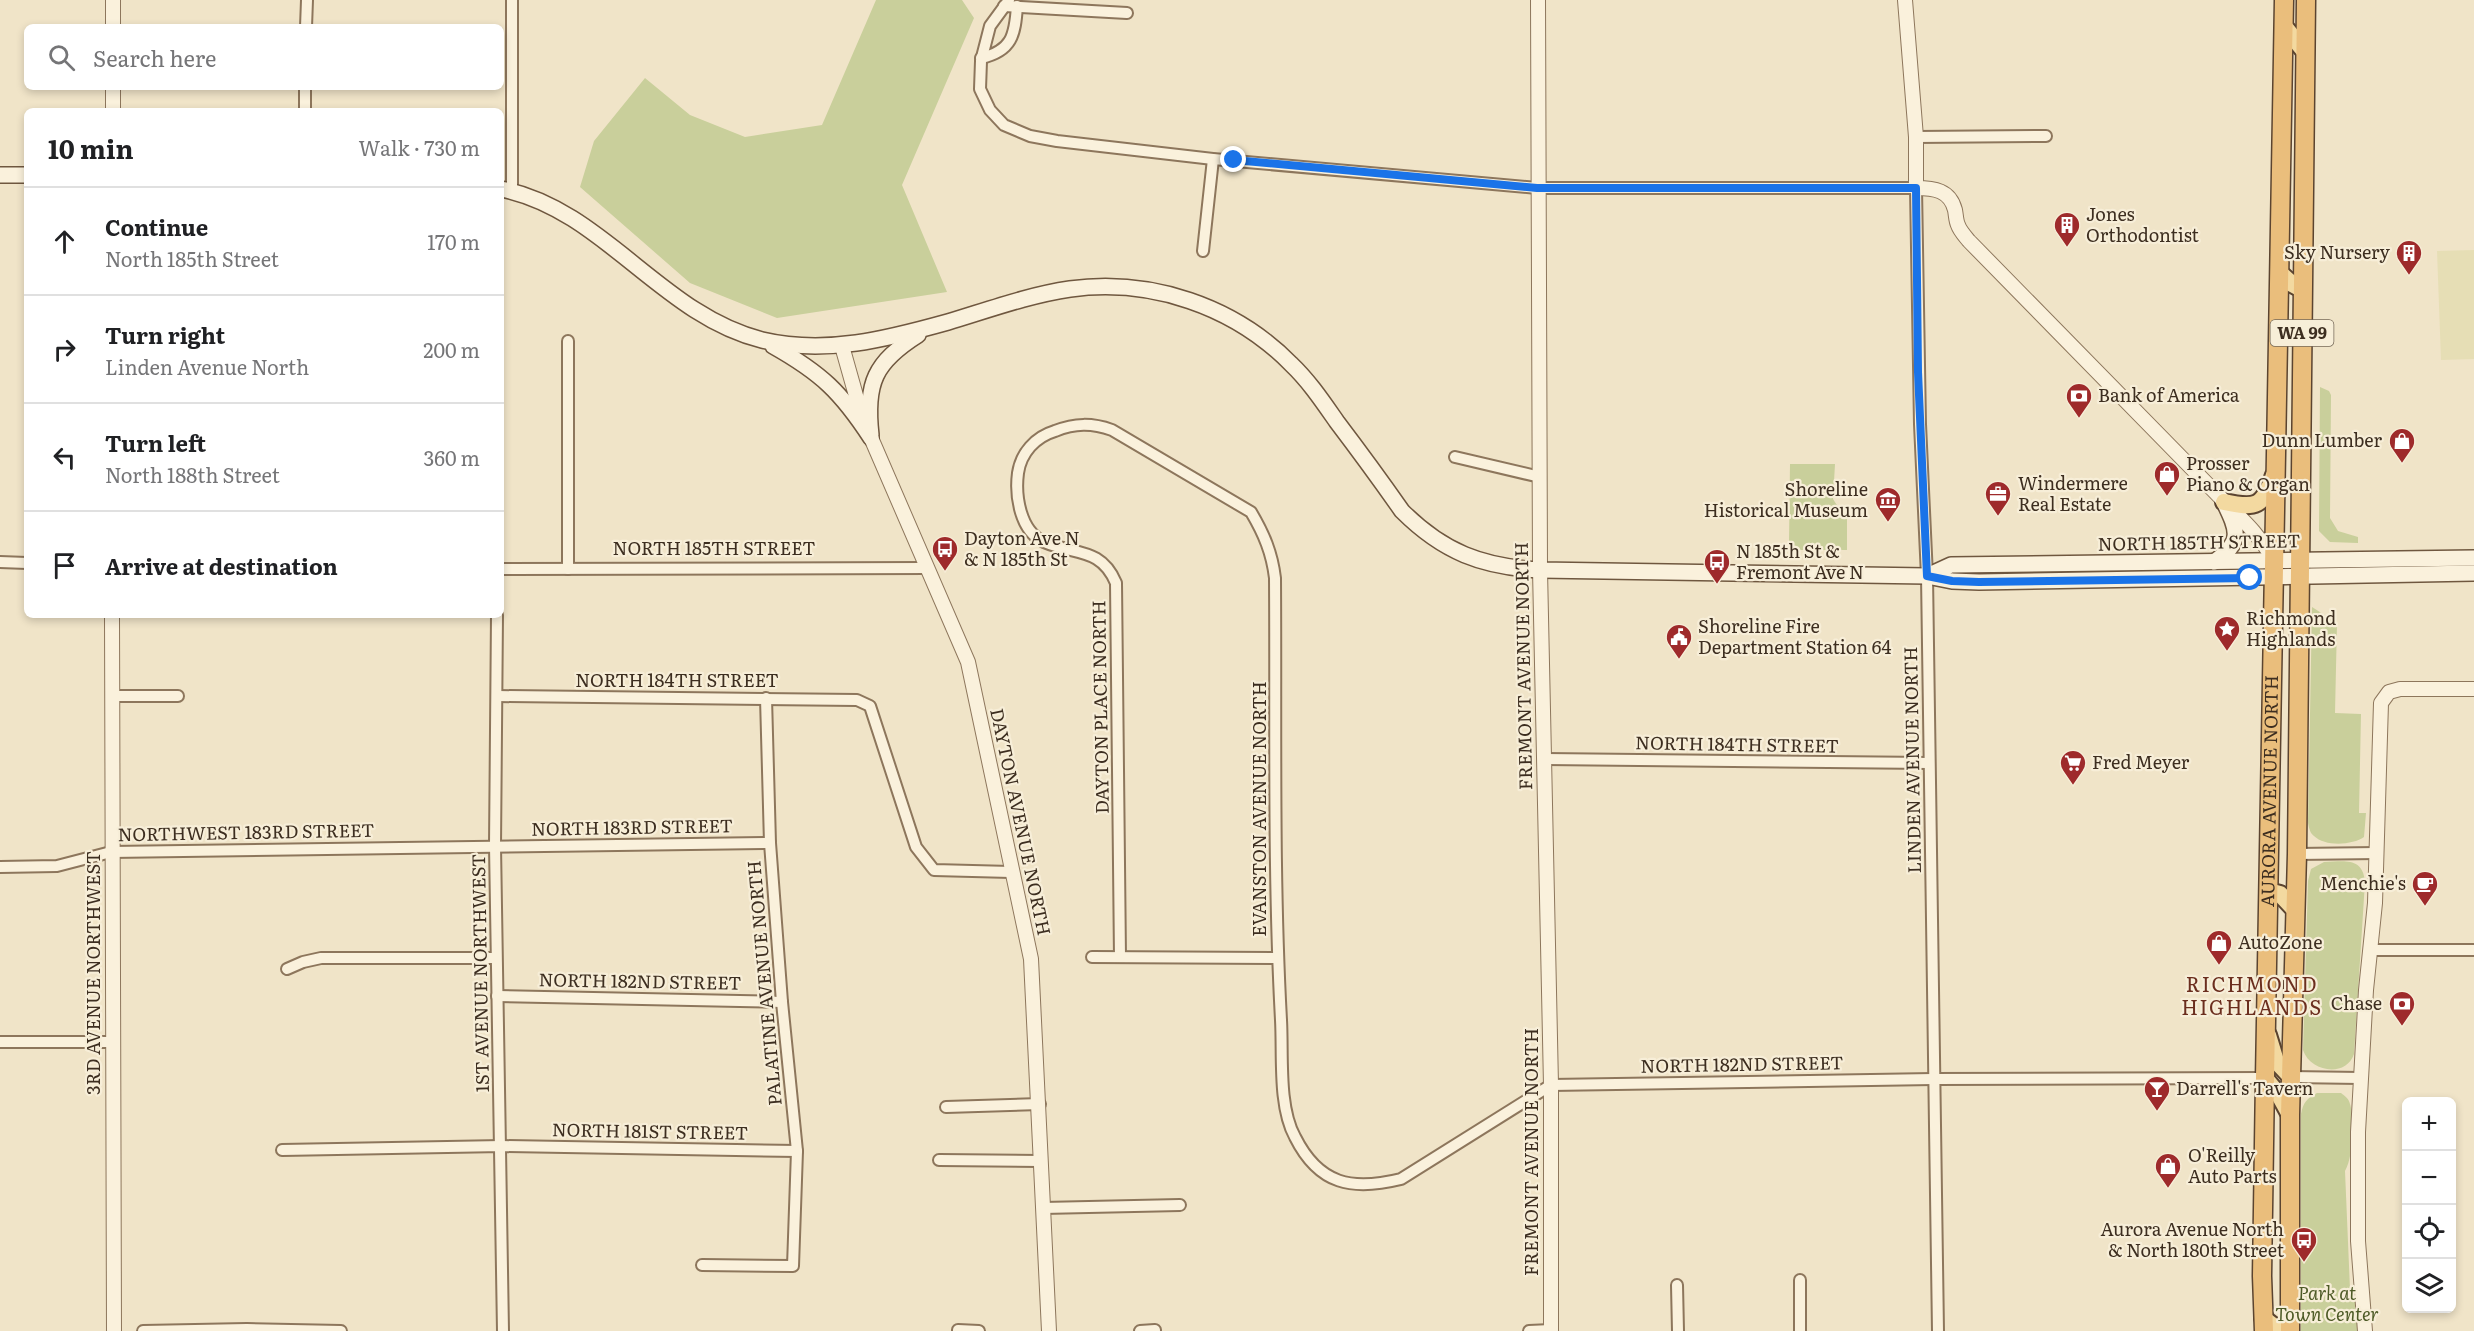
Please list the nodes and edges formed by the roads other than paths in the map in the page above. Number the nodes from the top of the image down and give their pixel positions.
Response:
1 (113, 0) edge
2 (307, 0) edge
3 (512, 0) edge
4 (1538, 0) edge
5 (1905, 0) edge
6 (2284, 0) edge
7 (2302, 3) edge
8 (1010, 4) edge
9 (1127, 13) dead end
10 (113, 24) edge
11 (306, 24) edge
12 (2284, 26) junction
13 (2305, 51) junction
14 (981, 58) junction
15 (113, 90) edge
16 (305, 90) edge
17 (113, 108) edge
18 (305, 108) edge
19 (2046, 136) dead end
20 (1916, 137) junction
21 (1213, 159) junction
22 (0, 175) edge
23 (24, 176) edge
24 (1537, 188) junction
25 (1916, 188) junction
26 (506, 190) edge
27 (1203, 251) dead end
28 (2280, 273) junction
29 (2303, 290) junction
30 (931, 327) junction
31 (762, 340) junction
32 (568, 341) dead end
33 (842, 346) junction
34 (871, 438) junction
35 (1455, 457) dead end
36 (2276, 469) junction
37 (1540, 477) junction
38 (2224, 502) junction
39 (1251, 512) joint
40 (2474, 558) edge
41 (0, 562) edge
42 (2214, 562) junction
43 (24, 563) edge
44 (927, 568) junction
45 (504, 569) edge
46 (568, 569) junction
47 (2274, 569) junction
48 (2300, 569) junction
49 (1540, 570) junction
50 (2474, 573) edge
51 (1927, 576) junction
52 (112, 618) edge
53 (497, 618) edge
54 (2474, 689) edge
55 (112, 696) junction
56 (178, 696) dead end
57 (498, 696) junction
58 (766, 698) junction
59 (1545, 759) junction
60 (1929, 763) junction
61 (770, 843) junction
62 (495, 846) junction
63 (111, 852) junction
64 (2377, 853) junction
65 (2297, 854) junction
66 (0, 867) edge
67 (1011, 872) junction
68 (2268, 891) junction
69 (2295, 910) junction
70 (2370, 950) junction
71 (2474, 950) edge
72 (1092, 957) dead end
73 (1120, 957) junction
74 (496, 958) junction
75 (1278, 958) junction
76 (287, 969) dead end
77 (497, 996) junction
78 (782, 1002) junction
79 (2266, 1029) junction
80 (0, 1042) edge
81 (112, 1042) junction
82 (2291, 1077) junction
83 (2265, 1078) junction
84 (2360, 1078) junction
85 (1933, 1079) junction
86 (1551, 1085) junction
87 (1040, 1104) junction
88 (946, 1107) dead end
89 (2290, 1115) junction
90 (502, 1146) junction
91 (282, 1150) dead end
92 (797, 1151) junction
93 (939, 1160) dead end
94 (1040, 1161) junction
95 (1180, 1204) dead end
96 (1043, 1208) junction
97 (702, 1266) dead end
98 (1800, 1280) dead end
99 (1677, 1285) dead end
100 (2263, 1324) edge
101 (1678, 1326) edge
102 (247, 1330) edge
103 (958, 1330) edge
104 (1155, 1330) edge
105 (114, 1331) edge
106 (143, 1331) edge
107 (341, 1331) edge
108 (503, 1331) edge
109 (979, 1331) edge
110 (1049, 1331) edge
111 (1140, 1331) edge
112 (1529, 1331) edge
113 (1551, 1331) edge
114 (1667, 1331) edge
115 (1800, 1331) edge
116 (1938, 1331) edge
117 (2280, 1331) edge
118 (2290, 1331) edge
119 (2365, 1331) edge

1 - 10 street
2 - 11 street
3 - 26 street
4 - 24 street, FREMONT AVENUE NORTH
5 - 20 street
6 - 12 highway, AURORA AVENUE NORTH / WA 99
7 - 13 highway, AURORA AVENUE NORTH / WA 99
8 - 9 street
8 - 14 street
8 - 14 street
12 - 13 main road
12 - 28 highway, AURORA AVENUE NORTH / WA 99
13 - 29 highway, AURORA AVENUE NORTH / WA 99
14 - 21 street
15 - 17 street
16 - 18 street
19 - 20 street
20 - 25 street
21 - 24 street
21 - 27 street
22 - 23 main road
24 - 25 street
24 - 37 street, FREMONT AVENUE NORTH
25 - 38 street
25 - 51 street, LINDEN AVENUE NORTH
26 - 31 main road
28 - 29 main road
28 - 36 highway, AURORA AVENUE NORTH / WA 99
29 - 48 highway, AURORA AVENUE NORTH / WA 99
30 - 33 main road
30 - 34 main road
30 - 49 main road, NORTH 185TH STREET
31 - 33 main road
31 - 34 main road
32 - 46 street
33 - 34 street, DAYTON AVENUE NORTH
34 - 44 street, DAYTON AVENUE NORTH
35 - 37 street
36 - 38 main road
36 - 47 highway, AURORA AVENUE NORTH / WA 99
37 - 49 street, FREMONT AVENUE NORTH
38 - 42 main road
38 - 47 street
39 - 73 street, DAYTON PLACE NORTH
39 - 75 street, EVANSTON AVENUE NORTH
40 - 48 main road, NORTH 185TH STREET
41 - 43 street
42 - 47 main road, NORTH 185TH STREET
42 - 51 main road, NORTH 185TH STREET
44 - 46 street, NORTH 185TH STREET
44 - 67 street, DAYTON AVENUE NORTH
45 - 46 street, NORTH 185TH STREET
47 - 48 main road, NORTH 185TH STREET
47 - 51 main road, NORTH 185TH STREET
47 - 68 highway, AURORA AVENUE NORTH / WA 99
48 - 50 main road, NORTH 185TH STREET
48 - 65 highway, AURORA AVENUE NORTH / WA 99
49 - 51 main road, NORTH 185TH STREET
49 - 59 street, FREMONT AVENUE NORTH
51 - 60 street, LINDEN AVENUE NORTH
52 - 55 street, 3RD AVENUE NORTHWEST
53 - 57 street, 1ST AVENUE NORTHWEST
54 - 64 street
55 - 56 street
55 - 63 street, 3RD AVENUE NORTHWEST
57 - 58 street, NORTH 184TH STREET
57 - 62 street, 1ST AVENUE NORTHWEST
58 - 61 street, PALATINE AVENUE NORTH
58 - 67 street, NORTH 184TH STREET
59 - 60 street, NORTH 184TH STREET
59 - 86 street, FREMONT AVENUE NORTH
60 - 85 street, LINDEN AVENUE NORTH
61 - 62 street, NORTH 183RD STREET
61 - 78 street, PALATINE AVENUE NORTH
62 - 63 street, NORTHWEST 183RD STREET
62 - 74 street, 1ST AVENUE NORTHWEST
63 - 66 street, NORTHWEST 183RD STREET
63 - 81 street, 3RD AVENUE NORTHWEST
64 - 65 street
64 - 70 street
65 - 69 highway, AURORA AVENUE NORTH / WA 99
67 - 87 street, DAYTON AVENUE NORTH
68 - 69 main road
68 - 79 highway, AURORA AVENUE NORTH / WA 99
69 - 82 highway, AURORA AVENUE NORTH / WA 99
70 - 71 street
70 - 84 street
72 - 73 street
73 - 75 street
74 - 76 street
74 - 77 street, 1ST AVENUE NORTHWEST
75 - 86 street, EVANSTON AVENUE NORTH
77 - 78 street, NORTH 182ND STREET
77 - 90 street, 1ST AVENUE NORTHWEST
78 - 92 street, PALATINE AVENUE NORTH
79 - 82 main road
79 - 83 highway, AURORA AVENUE NORTH / WA 99
80 - 81 street
81 - 105 street, 3RD AVENUE NORTHWEST
82 - 84 street
82 - 89 highway, AURORA AVENUE NORTH / WA 99
83 - 85 street, NORTH 182ND STREET
83 - 89 main road
83 - 100 highway, AURORA AVENUE NORTH / WA 99
84 - 119 street
85 - 86 street, NORTH 182ND STREET
85 - 116 street, LINDEN AVENUE NORTH
86 - 113 street, FREMONT AVENUE NORTH
87 - 88 street
87 - 94 street, DAYTON AVENUE NORTH
89 - 118 highway, AURORA AVENUE NORTH / WA 99
90 - 91 street, NORTH 181ST STREET
90 - 92 street, NORTH 181ST STREET
90 - 108 street, 1ST AVENUE NORTHWEST
92 - 97 street, PALATINE AVENUE NORTH
93 - 94 street
94 - 96 street, DAYTON AVENUE NORTH
95 - 96 street
96 - 110 street, DAYTON AVENUE NORTH
98 - 115 street
99 - 101 street
100 - 117 main road
101 - 114 street
102 - 106 street
102 - 107 street
103 - 109 street
104 - 111 street
112 - 113 street

